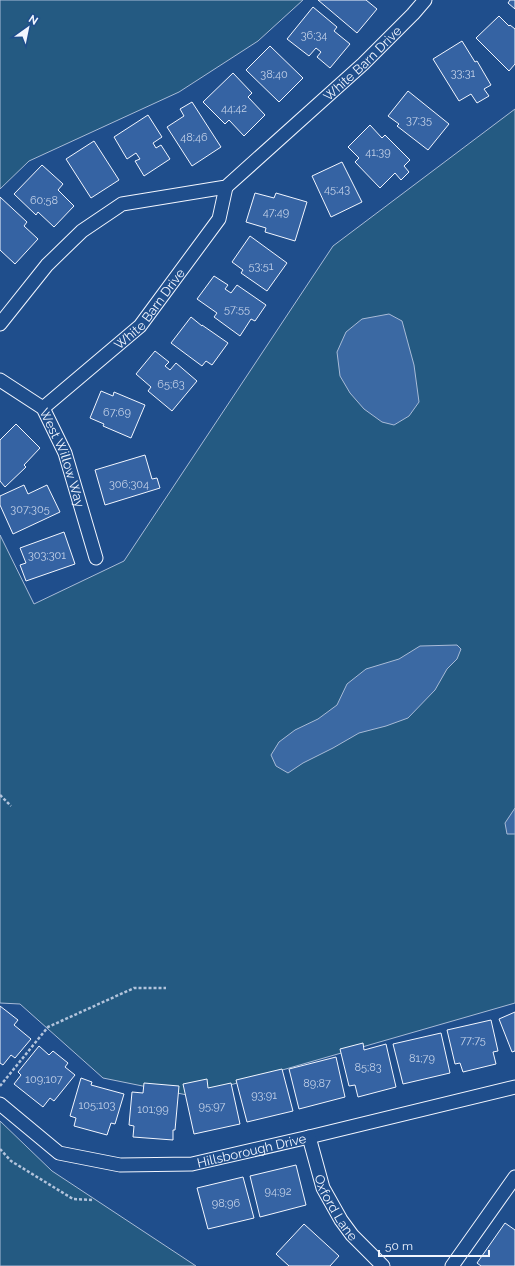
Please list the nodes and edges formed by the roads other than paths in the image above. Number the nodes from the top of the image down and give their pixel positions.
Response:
1 (425, 0) edge
2 (226, 187) junction
3 (0, 324) edge
4 (0, 380) edge
5 (43, 408) junction
6 (96, 558) dead end
7 (515, 1087) edge
8 (0, 1104) edge
9 (309, 1138) junction
10 (515, 1177) edge
11 (383, 1266) edge
12 (452, 1266) edge

1 - 2 street, White Barn Drive
2 - 3 street
2 - 5 street, White Barn Drive
4 - 5 street, West Willow Way
5 - 6 street, West Willow Way
7 - 9 street, Hillsborough Drive
8 - 9 street, Hillsborough Drive
9 - 11 street, Oxford Lane
10 - 12 street

